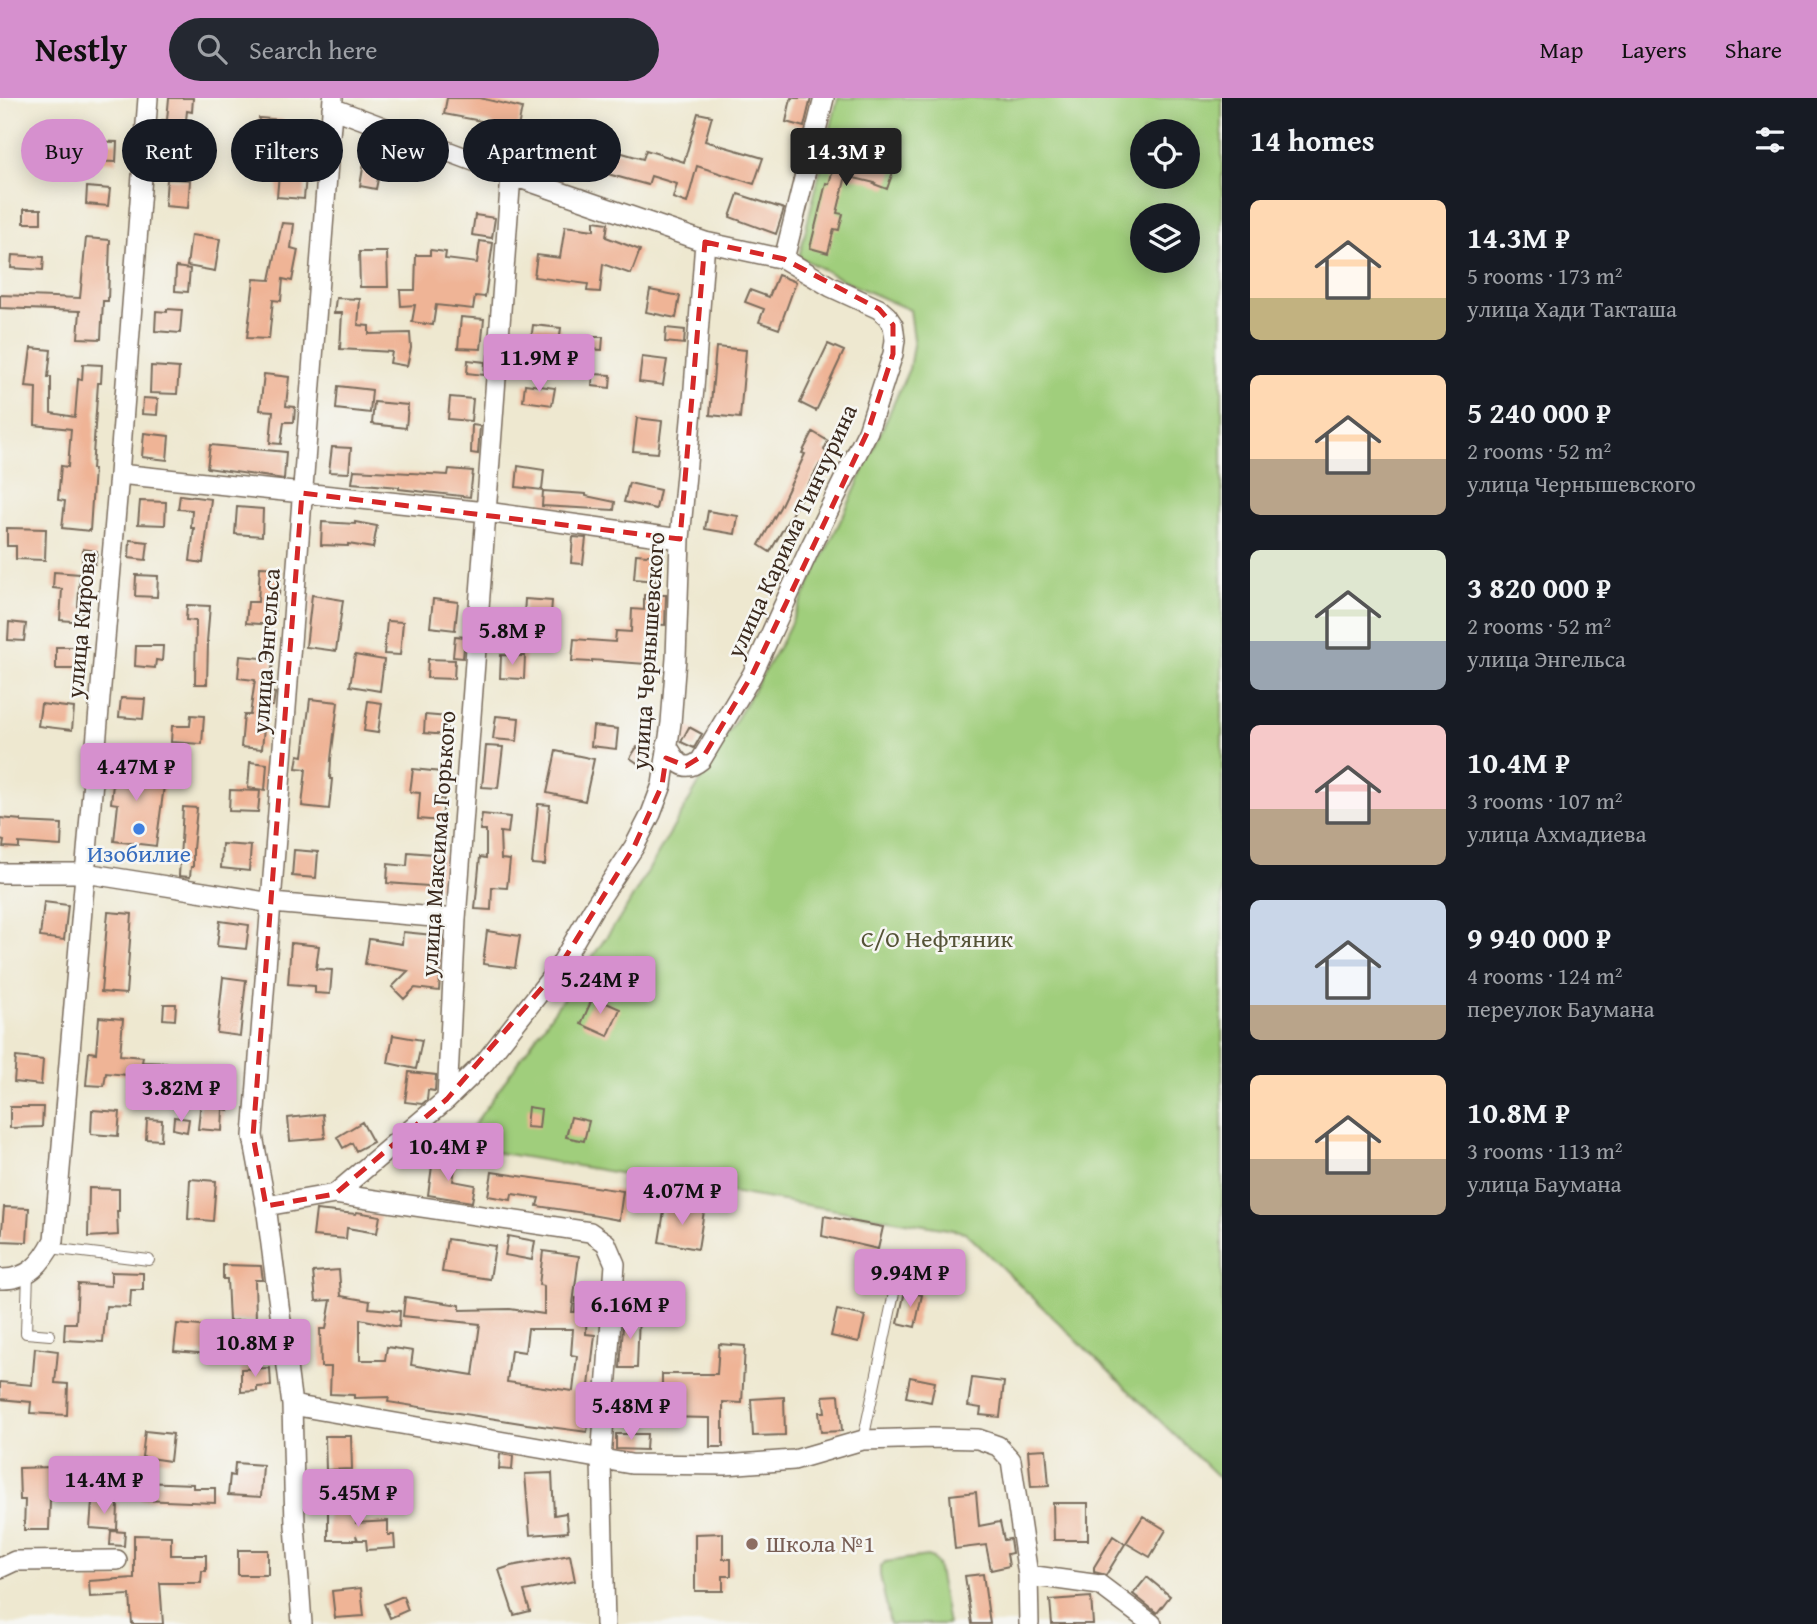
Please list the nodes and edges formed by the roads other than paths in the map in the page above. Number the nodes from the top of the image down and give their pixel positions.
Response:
1 (148, 98) edge
2 (824, 98) edge
3 (332, 103) edge
4 (463, 156) edge
5 (510, 182) edge
6 (531, 182) edge
7 (705, 242) junction
8 (784, 259) junction
9 (118, 474) junction
10 (302, 493) junction
11 (486, 512) junction
12 (680, 539) junction
13 (667, 745) junction
14 (0, 873) edge
15 (85, 873) junction
16 (272, 902) junction
17 (456, 919) junction
18 (447, 1099) junction
19 (377, 1159) junction
20 (335, 1194) junction
21 (382, 1201) junction
22 (267, 1206) junction
23 (52, 1244) junction
24 (149, 1260) dead end
25 (29, 1273) junction
26 (0, 1279) edge
27 (897, 1279) dead end
28 (50, 1335) dead end
29 (292, 1405) junction
30 (863, 1440) junction
31 (601, 1460) junction
32 (117, 1560) dead end
33 (0, 1567) edge
34 (1028, 1576) junction
35 (302, 1624) edge
36 (604, 1624) edge
37 (1029, 1624) edge
38 (1152, 1624) edge

1 - 9 street, улица Кирова
2 - 8 street
3 - 4 street, улица Карима Тинчурина
3 - 10 street, улица Энгельса
5 - 11 street, улица Максима Горького
6 - 7 street, улица Карима Тинчурина
7 - 8 street, улица Карима Тинчурина
7 - 12 street, улица Чернышевского
8 - 13 street, улица Карима Тинчурина
9 - 10 street
9 - 15 street, улица Кирова
10 - 11 street
10 - 16 street, улица Энгельса
11 - 12 street
11 - 17 street, улица Максима Горького
12 - 13 street, улица Чернышевского
13 - 18 street, улица Чернышевского
14 - 15 street
15 - 16 street
15 - 23 street, улица Кирова
16 - 17 street
16 - 22 street, улица Энгельса
17 - 18 street, улица Максима Горького
18 - 19 street, улица Чернышевского
19 - 20 street, улица Чернышевского
19 - 21 street
20 - 21 street
20 - 22 street
21 - 31 street
22 - 29 street, улица Энгельса
23 - 24 lane
23 - 25 street
25 - 26 street
25 - 28 lane
27 - 30 lane
29 - 31 street
29 - 35 street, улица Энгельса
30 - 31 street
30 - 34 street
31 - 36 street
32 - 33 street
34 - 37 street
34 - 38 street

